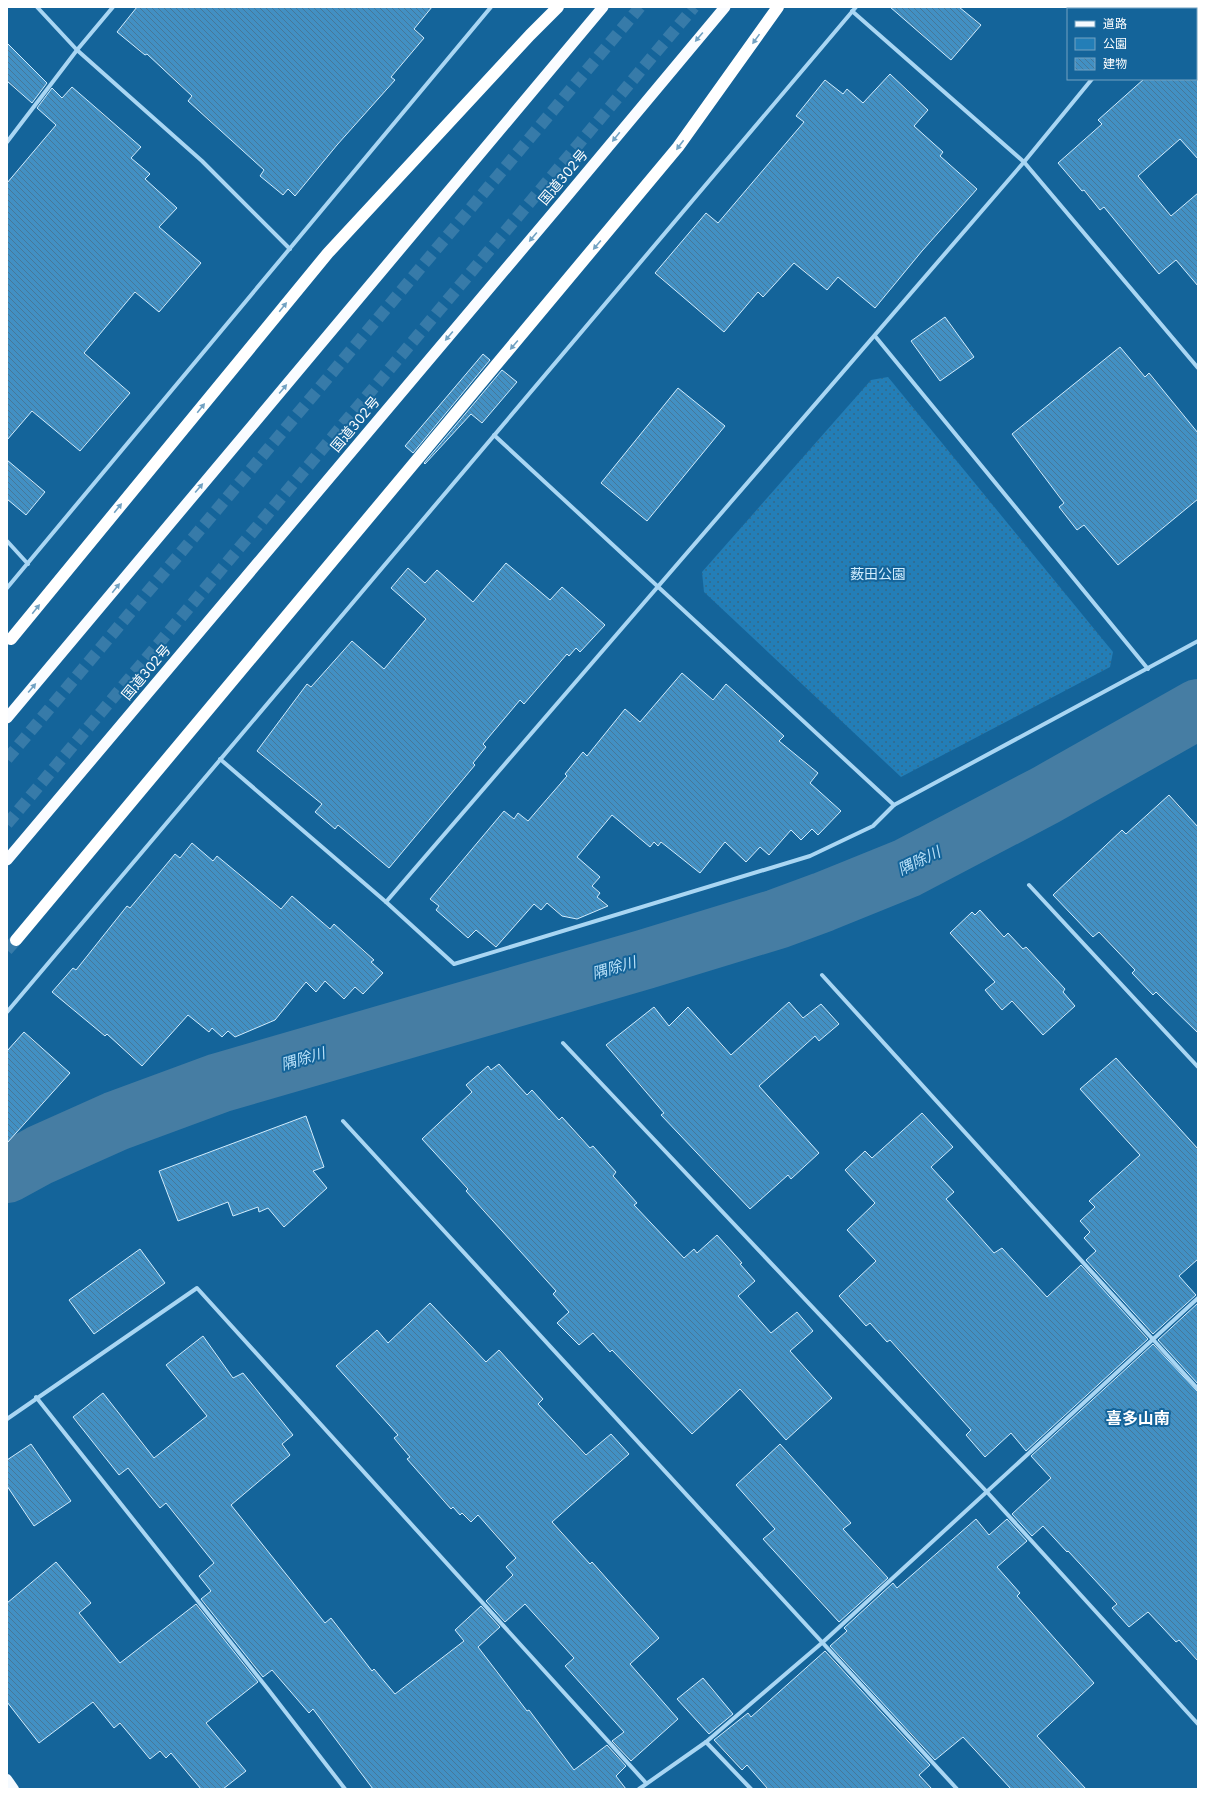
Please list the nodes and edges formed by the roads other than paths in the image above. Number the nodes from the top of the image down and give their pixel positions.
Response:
1 (37, 7) edge
2 (113, 7) edge
3 (491, 7) edge
4 (558, 7) edge
5 (603, 7) edge
6 (725, 7) edge
7 (778, 7) edge
8 (854, 9) edge
9 (77, 50) junction
10 (1091, 80) edge
11 (7, 142) edge
12 (1024, 162) junction
13 (290, 249) junction
14 (875, 336) junction
15 (1198, 368) edge
16 (494, 435) junction
17 (7, 541) edge
18 (28, 564) junction
19 (7, 588) edge
20 (659, 588) junction
21 (11, 639) dead end
22 (1198, 641) edge
23 (1148, 669) junction
24 (7, 718) edge
25 (220, 759) junction
26 (894, 805) junction
27 (7, 860) edge
28 (1029, 885) dead end
29 (386, 902) junction
30 (16, 940) tunnel mouth
31 (822, 975) dead end
32 (7, 1012) edge
33 (563, 1043) dead end
34 (1198, 1067) edge
35 (343, 1121) dead end
36 (1198, 1298) edge
37 (1153, 1341) junction
38 (1198, 1389) edge
39 (36, 1397) junction
40 (7, 1419) edge
41 (987, 1492) junction
42 (823, 1642) junction
43 (1198, 1724) edge
44 (706, 1742) junction
45 (7, 1779) edge
46 (646, 1783) junction
47 (14, 1789) edge
48 (345, 1789) edge
49 (639, 1789) edge
50 (751, 1789) edge
51 (957, 1789) edge

1 - 9 street
2 - 9 street
3 - 13 street
21 -> 4 highway
24 -> 5 highway
6 -> 27 highway, 国道302号
7 -> 30 highway
8 - 12 street
8 - 16 street
9 - 11 street
9 - 13 street
10 - 12 street
12 - 14 street
12 - 15 street
13 - 18 street
14 - 20 street
14 - 23 street
16 - 20 street
16 - 25 street
17 - 18 street
18 - 19 street
20 - 26 street
20 - 29 street
22 - 23 street
23 - 26 street
25 - 29 street
25 - 32 street
26 - 29 street
28 - 34 street
31 - 37 street
33 - 41 street
35 - 42 street
36 - 37 street
37 - 38 street
37 - 41 street
39 - 40 street
39 - 46 street
39 - 48 street
41 - 42 street
41 - 43 street
42 - 44 street
42 - 51 street
44 - 46 street
44 - 50 street
45 - 47 main road
46 - 49 street

